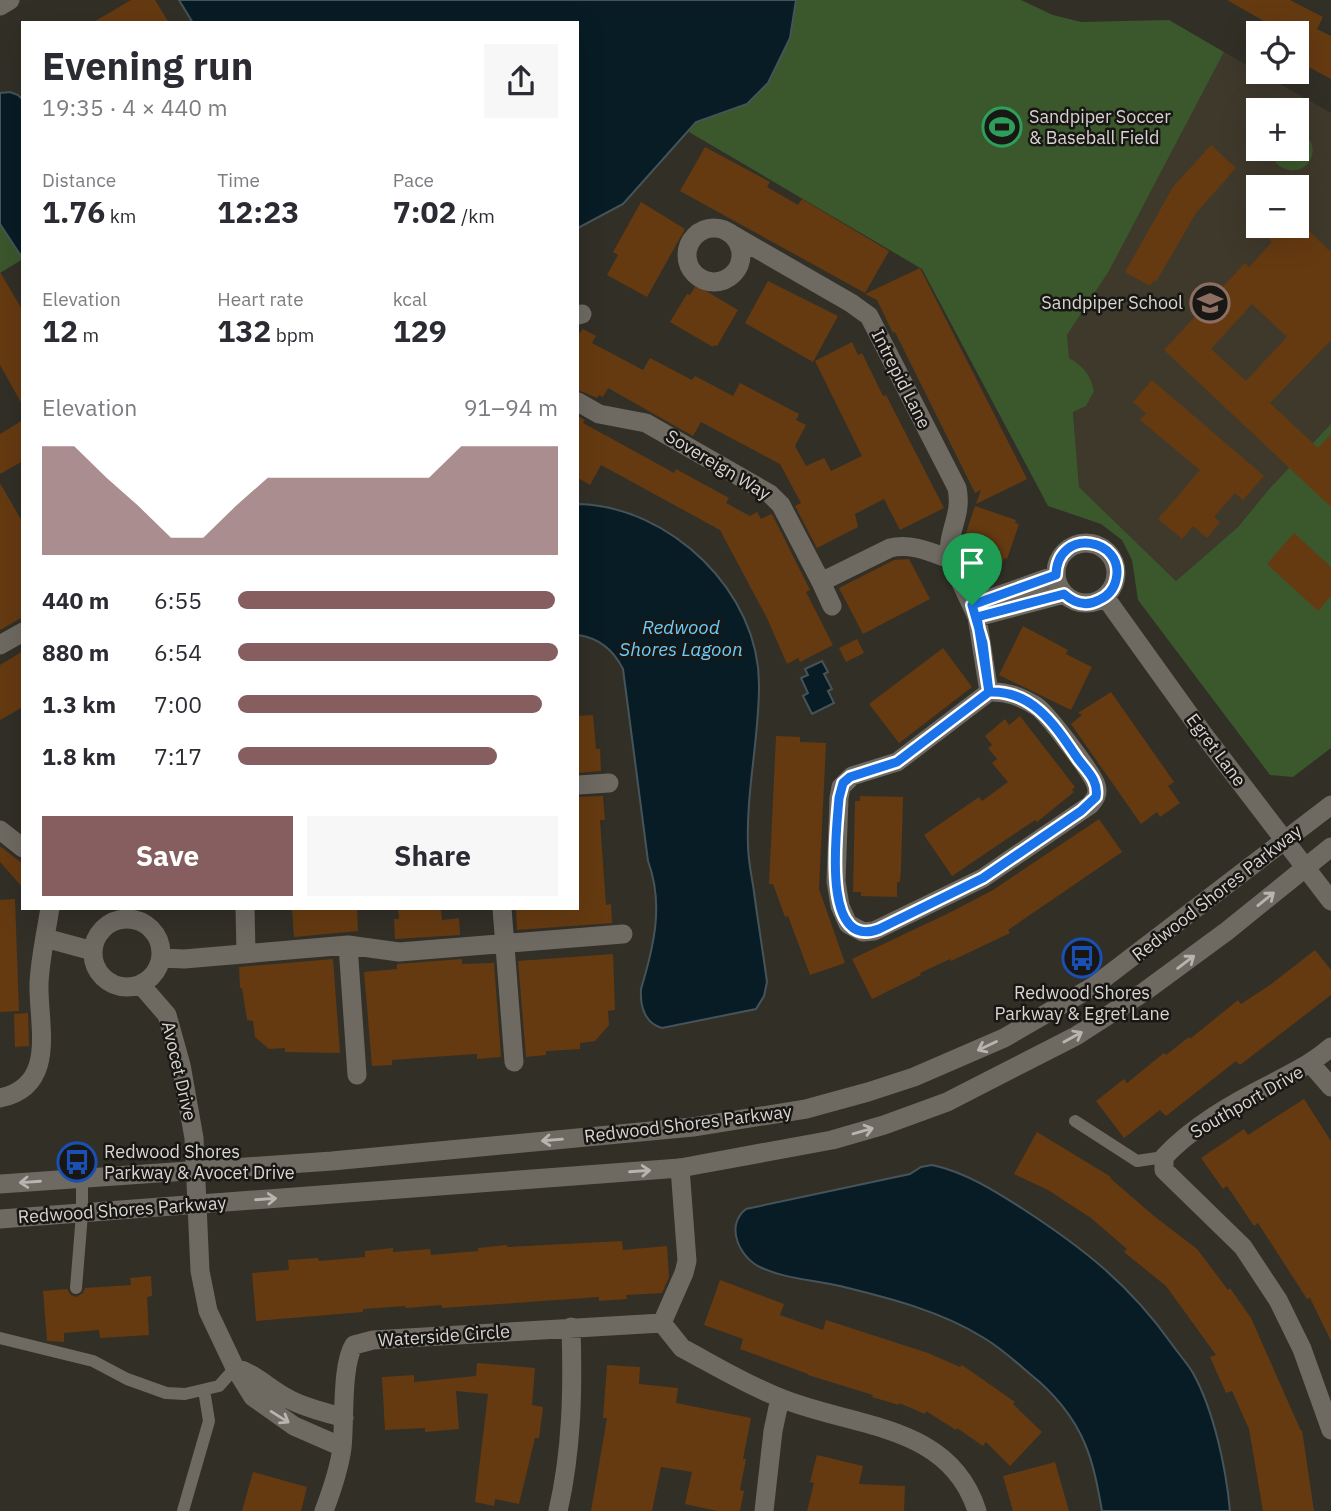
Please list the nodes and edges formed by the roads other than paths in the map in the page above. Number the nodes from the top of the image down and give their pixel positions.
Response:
1 (10, 0) edge
2 (0, 6) edge
3 (726, 231) dead end
4 (579, 403) edge
5 (950, 559) junction
6 (1056, 575) junction
7 (821, 582) junction
8 (1064, 594) junction
9 (1105, 597) junction
10 (832, 606) dead end
11 (974, 611) junction
12 (21, 633) edge
13 (0, 645) edge
14 (989, 692) junction
15 (609, 783) dead end
16 (579, 785) edge
17 (1331, 805) edge
18 (0, 830) edge
19 (1284, 841) junction
20 (21, 846) edge
21 (1331, 847) edge
22 (1305, 867) junction
23 (1331, 901) edge
24 (50, 910) edge
25 (245, 910) edge
26 (502, 910) edge
27 (624, 934) dead end
28 (45, 938) junction
29 (505, 944) junction
30 (348, 945) junction
31 (93, 951) junction
32 (246, 952) junction
33 (161, 958) junction
34 (141, 985) junction
35 (1331, 1047) edge
36 (514, 1062) dead end
37 (1311, 1064) junction
38 (357, 1075) dead end
39 (1331, 1087) edge
40 (0, 1098) edge
41 (1075, 1121) dead end
42 (1164, 1157) junction
43 (680, 1168) junction
44 (196, 1171) junction
45 (82, 1178) junction
46 (0, 1184) edge
47 (198, 1204) junction
48 (82, 1214) junction
49 (0, 1219) edge
50 (76, 1288) dead end
51 (662, 1323) junction
52 (571, 1327) junction
53 (0, 1338) edge
54 (235, 1368) junction
55 (204, 1390) junction
56 (780, 1398) junction
57 (344, 1418) junction
58 (1331, 1430) edge
59 (342, 1447) junction
60 (183, 1511) edge
61 (324, 1511) edge
62 (558, 1511) edge
63 (764, 1511) edge
64 (977, 1511) edge

1 - 2 street
3 - 5 street, Intrepid Lane
4 - 7 street, Sovereign Way
5 - 7 street
5 - 11 street
6 - 8 street
6 - 9 street
6 - 11 street
7 - 10 street, Sovereign Way
8 - 9 street
8 - 11 street
9 - 19 street, Egret Lane
11 - 14 street
12 - 13 street
14 - 14 street
15 - 16 street
17 - 19 street, Redwood Shores Parkway
18 - 20 street
19 - 22 street, Egret Lane
19 -> 44 street, Redwood Shores Parkway
21 - 22 street, Redwood Shores Parkway
22 - 23 street, Egret Lane
43 -> 22 street, Redwood Shores Parkway
24 - 28 street
25 - 32 street
26 - 29 street
27 - 29 street
28 - 31 street
28 - 40 street
29 - 30 street
29 - 36 street
30 - 32 street
30 - 38 street
31 - 33 street
31 - 34 street
32 - 33 street
33 - 34 street
34 - 44 street, Avocet Drive
35 - 37 street, Southport Drive
37 - 39 street
37 - 42 street, Southport Drive
41 - 42 lane
42 - 58 street
47 -> 43 street, Redwood Shores Parkway
43 - 51 street
44 - 45 street, Redwood Shores Parkway
44 - 47 street, Avocet Drive
45 -> 46 street, Redwood Shores Parkway
45 - 48 lane
47 - 48 street, Redwood Shores Parkway
47 - 54 street, Avocet Drive
48 - 49 street, Redwood Shores Parkway
48 - 50 lane
51 - 52 street, Waterside Circle
51 - 56 street
52 - 57 street, Waterside Circle
52 - 62 street
53 - 55 lane
54 - 55 lane
54 - 57 street
54 -> 59 street, Avocet Drive
55 - 60 lane
56 - 63 street
56 - 64 street
57 - 59 street, Waterside Circle
59 - 61 street, Waterside Circle

